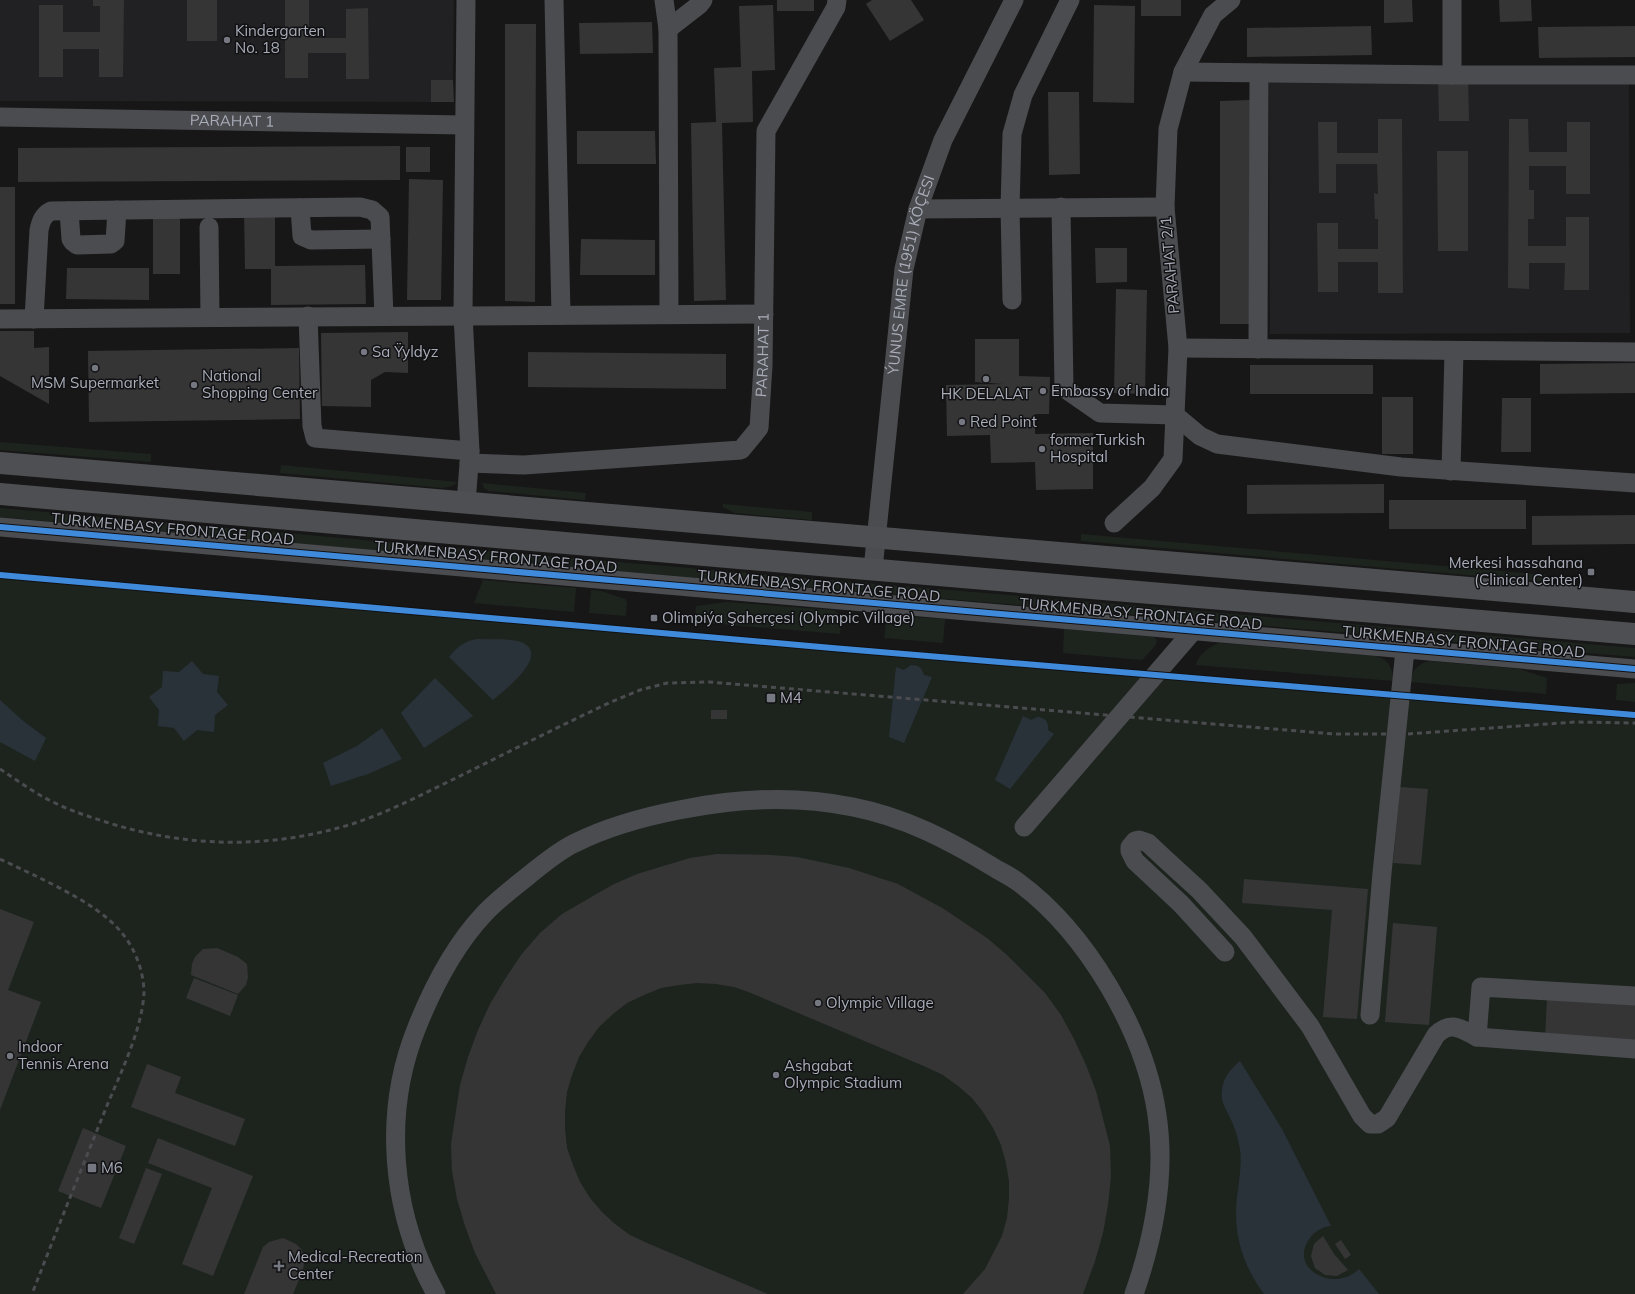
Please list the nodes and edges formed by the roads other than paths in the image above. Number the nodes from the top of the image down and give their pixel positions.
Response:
1 (466, 0) edge
2 (554, 0) edge
3 (664, 0) edge
4 (704, 0) edge
5 (837, 0) edge
6 (1014, 0) edge
7 (1070, 0) edge
8 (1231, 0) edge
9 (1452, 0) edge
10 (668, 29) junction
11 (1183, 72) junction
12 (1259, 73) junction
13 (1452, 75) junction
14 (1635, 75) edge
15 (0, 117) edge
16 (464, 124) junction
17 (1165, 207) junction
18 (300, 208) junction
19 (1010, 208) junction
20 (1061, 208) junction
21 (918, 209) junction
22 (117, 210) junction
23 (70, 211) junction
24 (209, 227) dead end
25 (381, 239) junction
26 (1012, 300) dead end
27 (669, 314) junction
28 (764, 314) junction
29 (463, 315) junction
30 (561, 315) junction
31 (308, 316) junction
32 (384, 316) junction
33 (210, 317) junction
34 (0, 319) edge
35 (34, 319) junction
36 (1178, 348) junction
37 (1258, 349) junction
38 (1454, 350) junction
39 (1635, 352) edge
40 (1175, 415) junction
41 (470, 457) junction
42 (0, 463) edge
43 (1451, 471) junction
44 (1635, 483) edge
45 (0, 494) edge
46 (466, 503) junction
47 (1114, 523) dead end
48 (0, 527) edge
49 (877, 538) junction
50 (873, 569) junction
51 (1635, 602) edge
52 (1193, 631) junction
53 (1635, 634) edge
54 (1405, 650) junction
55 (1635, 669) edge
56 (1024, 827) dead end
57 (1225, 952) dead end
58 (1635, 996) edge
59 (1370, 1015) dead end
60 (1477, 1037) junction
61 (1635, 1049) edge
62 (436, 1294) edge
63 (1134, 1294) edge

1 - 16 street
2 - 30 street
3 - 10 street
4 - 10 street
5 - 28 street, PARAHAT 1
6 - 21 street, ÝUNUS EMRE (1951) KÖÇESI
7 - 19 street
8 - 11 street
9 - 13 street
10 - 27 street
11 - 12 street
11 - 17 street
12 - 13 street
12 - 37 street
13 - 14 street
15 - 16 street, PARAHAT 1
16 - 29 street
17 - 20 street, PARAHAT 2/1
17 - 36 street, PARAHAT 2/1
18 - 22 street
18 - 25 street
18 - 25 street
19 - 20 street, PARAHAT 2/1
19 - 21 street, PARAHAT 2/1
19 - 26 street
20 - 40 street
21 - 49 street, ÝUNUS EMRE (1951) KÖÇESI
22 - 23 street
22 - 23 street
23 - 35 street
24 - 33 street
25 - 32 street
27 - 28 street
27 - 30 street
28 - 41 street, PARAHAT 1
29 - 30 street
29 - 32 street
29 - 41 street
31 - 32 street
31 - 33 street
31 - 41 street, PARAHAT 1
33 - 35 street
34 - 35 street
36 - 37 street
36 - 40 street, PARAHAT 2/1
37 - 38 street
38 - 39 street
38 - 43 street
40 - 43 street
40 - 47 street, PARAHAT 2/1
41 - 46 street
42 - 46 main road
43 - 44 street
45 - 50 main road
46 - 49 main road
48 - 52 street, TURKMENBASY FRONTAGE ROAD
49 - 50 street, ÝUNUS EMRE (1951) KÖÇESI
49 - 51 main road
50 - 53 main road
52 - 54 street, TURKMENBASY FRONTAGE ROAD
52 - 56 street
54 - 55 street, TURKMENBASY FRONTAGE ROAD
54 - 59 street
57 - 60 street
58 - 60 street
60 - 61 street
62 - 63 street

